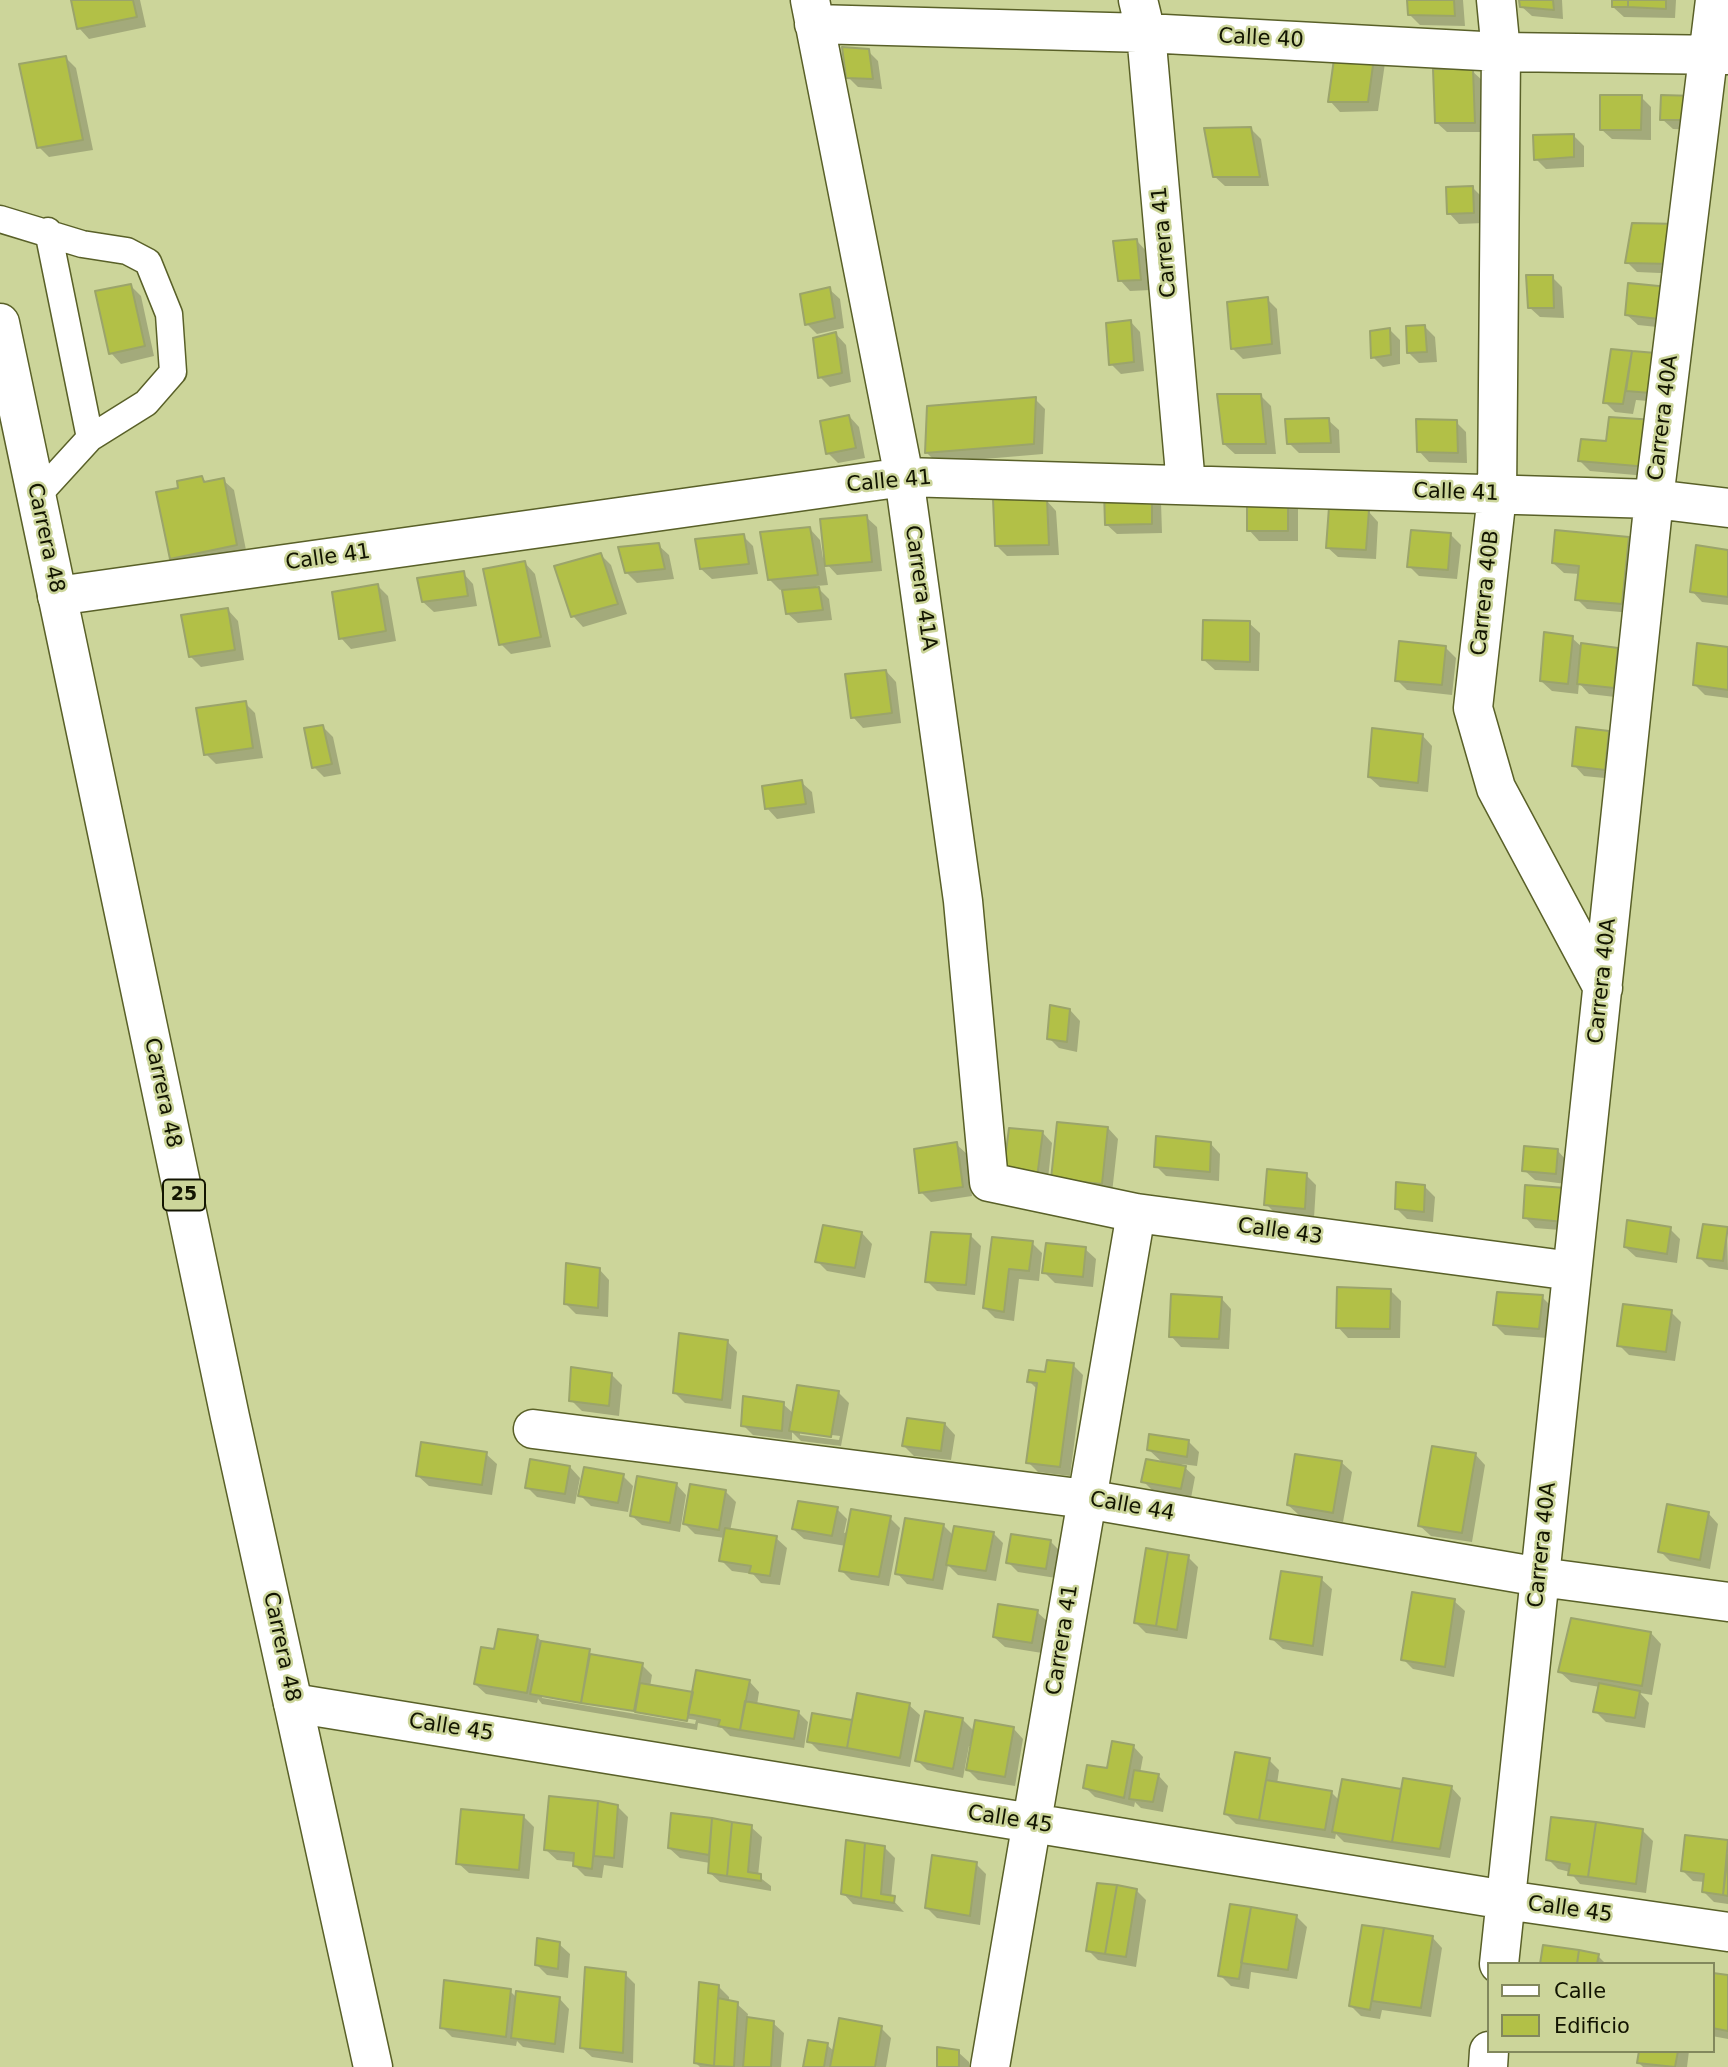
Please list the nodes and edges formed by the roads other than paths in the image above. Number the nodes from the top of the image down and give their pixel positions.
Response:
1 (1496, 0) edge
2 (1715, 0) edge
3 (812, 12) edge
4 (1142, 16) edge
5 (1501, 52) junction
6 (1718, 55) edge
7 (0, 219) edge
8 (48, 231) junction
9 (0, 323) edge
10 (90, 438) junction
11 (904, 477) junction
12 (1186, 485) junction
13 (1497, 495) junction
14 (37, 496) junction
15 (1654, 499) junction
16 (1728, 508) edge
17 (57, 596) junction
18 (1602, 988) junction
19 (989, 1182) joint
20 (1136, 1213) junction
21 (1573, 1271) junction
22 (533, 1429) dead end
23 (1086, 1499) junction
24 (1540, 1577) junction
25 (1728, 1602) edge
26 (293, 1703) junction
27 (1033, 1824) junction
28 (1506, 1900) junction
29 (1728, 1932) edge
30 (1499, 1962) edge
31 (373, 2067) edge
32 (990, 2067) edge

1 - 5 main road, Carrera 40B
2 - 6 main road, Carrera 40A
3 - 4 main road, Calle 40
3 - 11 main road, Carrera 41A
4 - 5 main road, Calle 40
4 - 12 main road, Carrera 41
5 - 6 main road, Calle 40
5 - 13 main road, Carrera 40B
6 - 15 main road, Carrera 40A
7 - 8 lane
8 - 10 lane
8 - 10 lane
9 - 14 main road, Carrera 48 / 25
10 - 14 lane
11 - 12 main road, Calle 41
11 - 17 main road, Calle 41
11 - 19 main road, Carrera 41A
12 - 13 main road, Calle 41
13 - 15 main road, Calle 41
13 - 18 main road, Carrera 40B
14 - 17 main road, Carrera 48 / 25
15 - 16 main road, Calle 41
15 - 18 main road, Carrera 40A
17 - 26 main road, Carrera 48 / 25
18 - 21 main road, Carrera 40A
19 - 20 main road, Calle 43
20 - 21 main road, Calle 43
20 - 23 main road, Carrera 41
21 - 24 main road, Carrera 40A
22 - 23 main road, Calle 44
23 - 24 main road, Calle 44
23 - 27 main road, Carrera 41
24 - 25 main road, Calle 44
24 - 28 main road, Carrera 40A
26 - 27 main road, Calle 45
26 - 31 main road, Carrera 48 / 25
27 - 28 main road, Calle 45
27 - 32 main road, Carrera 41
28 - 29 main road, Calle 45
28 - 30 main road, Carrera 40A

